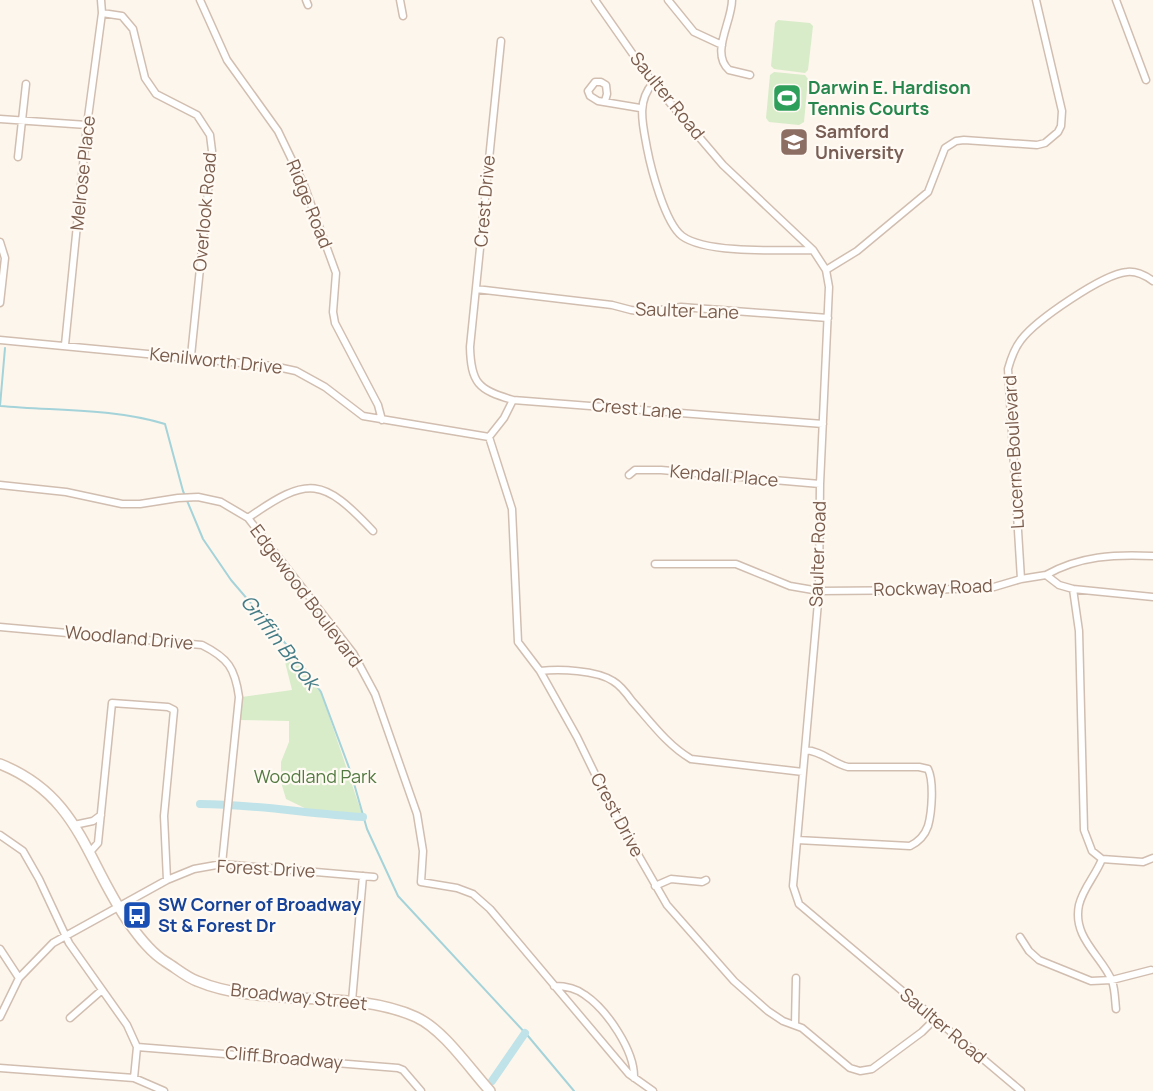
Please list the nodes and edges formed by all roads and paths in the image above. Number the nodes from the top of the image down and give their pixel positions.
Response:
1 (102, 0) edge
2 (200, 0) edge
3 (400, 0) edge
4 (595, 0) edge
5 (668, 0) edge
6 (732, 0) edge
7 (1036, 0) edge
8 (1116, 0) edge
9 (102, 13) junction
10 (403, 16) dead end
11 (501, 41) dead end
12 (722, 45) junction
13 (750, 75) dead end
14 (1146, 80) dead end
15 (653, 83) junction
16 (26, 84) dead end
17 (605, 101) dead end
18 (640, 108) junction
19 (0, 118) edge
20 (21, 120) junction
21 (87, 125) junction
22 (18, 157) dead end
23 (0, 242) edge
24 (813, 250) junction
25 (826, 270) junction
26 (1153, 280) edge
27 (476, 289) junction
28 (0, 303) edge
29 (828, 318) junction
30 (0, 340) edge
31 (64, 345) junction
32 (191, 356) junction
33 (470, 362) joint
34 (513, 399) junction
35 (382, 420) junction
36 (823, 424) junction
37 (489, 437) junction
38 (629, 475) dead end
39 (820, 484) junction
40 (0, 485) edge
41 (248, 518) junction
42 (373, 531) dead end
43 (1153, 556) edge
44 (655, 564) dead end
45 (1046, 575) junction
46 (1021, 579) junction
47 (1073, 589) junction
48 (819, 591) junction
49 (1153, 597) edge
50 (0, 627) edge
51 (540, 671) junction
52 (805, 750) junction
53 (0, 764) edge
54 (803, 772) junction
55 (101, 815) junction
56 (74, 825) junction
57 (0, 835) edge
58 (797, 840) junction
59 (90, 852) junction
60 (1153, 858) edge
61 (1102, 859) junction
62 (222, 864) junction
63 (363, 876) junction
64 (374, 877) dead end
65 (167, 880) junction
66 (706, 880) dead end
67 (655, 886) junction
68 (118, 908) junction
69 (65, 935) junction
70 (1020, 937) dead end
71 (0, 949) edge
72 (1151, 970) dead end
73 (19, 978) junction
74 (796, 978) dead end
75 (1112, 980) junction
76 (554, 986) junction
77 (102, 990) junction
78 (352, 1001) junction
79 (1116, 1009) dead end
80 (0, 1017) edge
81 (70, 1018) dead end
82 (935, 1019) junction
83 (795, 1025) junction
84 (137, 1047) junction
85 (0, 1068) edge
86 (134, 1078) junction
87 (634, 1078) junction
88 (164, 1091) edge
89 (421, 1091) edge
90 (490, 1091) edge
91 (653, 1091) edge
92 (1021, 1091) edge

1 - 9 street, Melrose Place
2 - 35 street, Ridge Road
3 - 10 street
4 - 15 street, Saulter Road
5 - 12 street
6 - 12 street
7 - 25 street
8 - 14 street
9 - 21 street, Melrose Place
9 - 32 street, Overlook Road
11 - 27 street, Crest Drive
12 - 13 street
15 - 18 street
15 - 24 street, Saulter Road
16 - 20 street
17 - 18 street
18 - 24 street
19 - 20 street
20 - 21 street
20 - 22 street
21 - 31 street, Melrose Place
23 - 28 street
24 - 25 street, Saulter Road
25 - 29 street, Saulter Road
26 - 46 street, Lucerne Boulevard
27 - 29 street, Saulter Lane
27 - 33 street, Crest Drive
29 - 36 street, Saulter Road
30 - 31 street, Kenilworth Drive
31 - 32 street, Kenilworth Drive
32 - 35 street, Kenilworth Drive
33 - 34 street, Crest Lane
34 - 36 street, Crest Lane
34 - 37 street
35 - 37 street, Kenilworth Drive
36 - 39 street, Saulter Road
37 - 51 street, Crest Drive
38 - 39 street, Kendall Place
39 - 48 street, Saulter Road
40 - 41 street, Edgewood Boulevard
41 - 42 street
41 - 76 street, Edgewood Boulevard
43 - 45 street, Rockway Road
44 - 48 street, Rockway Road
45 - 46 street, Rockway Road
45 - 47 street
46 - 48 street, Rockway Road
47 - 49 street
47 - 61 street
48 - 52 street, Saulter Road
50 - 62 street, Woodland Drive
51 - 54 street
51 - 67 street, Crest Drive
52 - 54 street, Saulter Road
52 - 58 street
53 - 56 street, Broadway Street
54 - 58 street, Saulter Road
55 - 56 street
55 - 59 street
55 - 65 street
56 - 59 street, Broadway Street
57 - 69 street
58 - 82 street, Saulter Road
59 - 68 street, Broadway Street
60 - 61 street
61 - 75 street
62 - 63 street, Forest Drive
62 - 65 street, Forest Drive
63 - 64 street, Forest Drive
63 - 78 street
65 - 68 street, Forest Drive
66 - 67 street
67 - 83 street, Crest Drive
68 - 69 street, Forest Drive
68 - 78 street, Broadway Street
69 - 73 street, Forest Drive
69 - 77 street
70 - 75 street
71 - 73 street
72 - 75 street
73 - 80 street, Forest Drive
74 - 83 street
75 - 79 street
76 - 87 street
76 - 87 street
77 - 81 street
77 - 84 street
78 - 90 street, Broadway Street
82 - 83 street, Crest Drive
82 - 92 street, Saulter Road
84 - 86 street
84 - 89 street, Cliff Broadway
85 - 86 street
86 - 88 street
87 - 91 street

